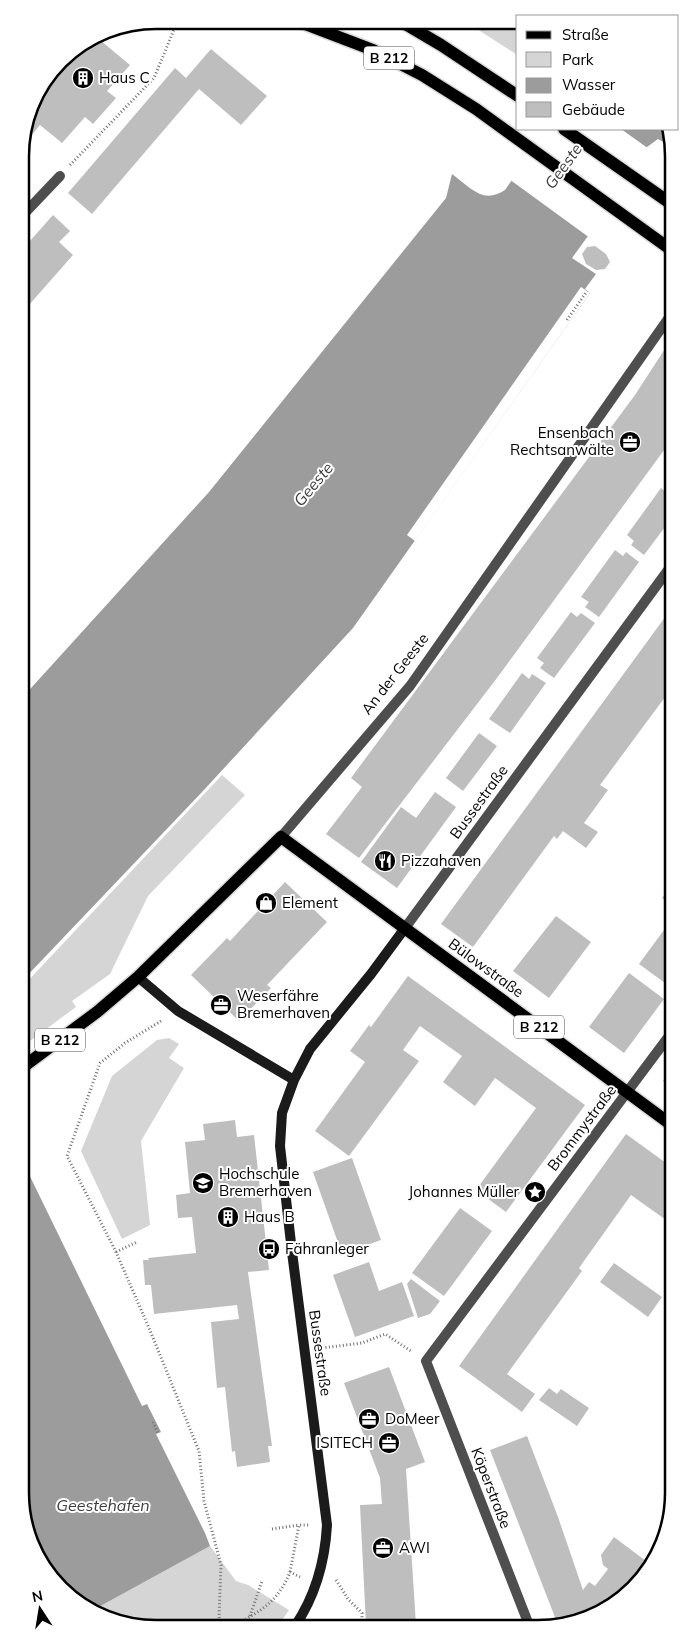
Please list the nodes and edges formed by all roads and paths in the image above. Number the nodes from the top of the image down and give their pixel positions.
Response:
1 (174, 29) edge
2 (317, 29) edge
3 (414, 29) edge
4 (516, 95) edge
5 (565, 130) edge
6 (60, 176) joint
7 (665, 200) edge
8 (29, 208) edge
9 (665, 244) edge
10 (587, 291) dead end
11 (567, 320) dead end
12 (665, 323) edge
13 (665, 574) edge
14 (281, 837) junction
15 (405, 928) junction
16 (138, 977) junction
17 (178, 1011) junction
18 (665, 1041) edge
19 (29, 1063) edge
20 (294, 1080) junction
21 (627, 1092) junction
22 (665, 1121) edge
23 (137, 1242) dead end
24 (116, 1252) junction
25 (304, 1351) junction
26 (426, 1361) junction
27 (153, 1422) dead end
28 (158, 1432) dead end
29 (327, 1524) junction
30 (299, 1525) junction
31 (272, 1529) dead end
32 (324, 1560) junction
33 (290, 1572) junction
34 (262, 1581) dead end
35 (316, 1586) junction
36 (249, 1617) junction
37 (220, 1620) edge
38 (244, 1620) edge
39 (298, 1620) edge
40 (362, 1620) edge
41 (527, 1620) edge

1 - 6 path
2 - 9 main road, B 212
3 - 4 main road, B 212
5 - 7 main road
6 - 8 street
10 - 11 path
12 - 14 street, An der Geeste
13 - 15 street, Bussestraße
14 - 15 main road, Bülowstraße
14 - 16 main road, An der Geeste / B 212
15 - 20 street, Bussestraße
15 - 21 main road, Bülowstraße / B 212
16 - 17 street
16 - 19 main road, An der Geeste / B 212
17 - 20 street
17 - 24 path
18 - 21 street, Brommystraße
20 - 25 street, Bussestraße
21 - 22 main road, Bülowstraße / B 212
21 - 26 street, Brommystraße
23 - 24 path
24 - 37 path
25 - 26 path
25 - 29 street, Bussestraße
26 - 41 street, Köperstraße
27 - 28 path
29 - 30 path
29 - 32 street, Bussestraße
30 - 31 path
30 - 33 path
32 - 35 street, Bussestraße
32 - 40 path
33 - 35 path
33 - 36 path
34 - 36 path
35 - 39 street, Bussestraße
36 - 38 path

